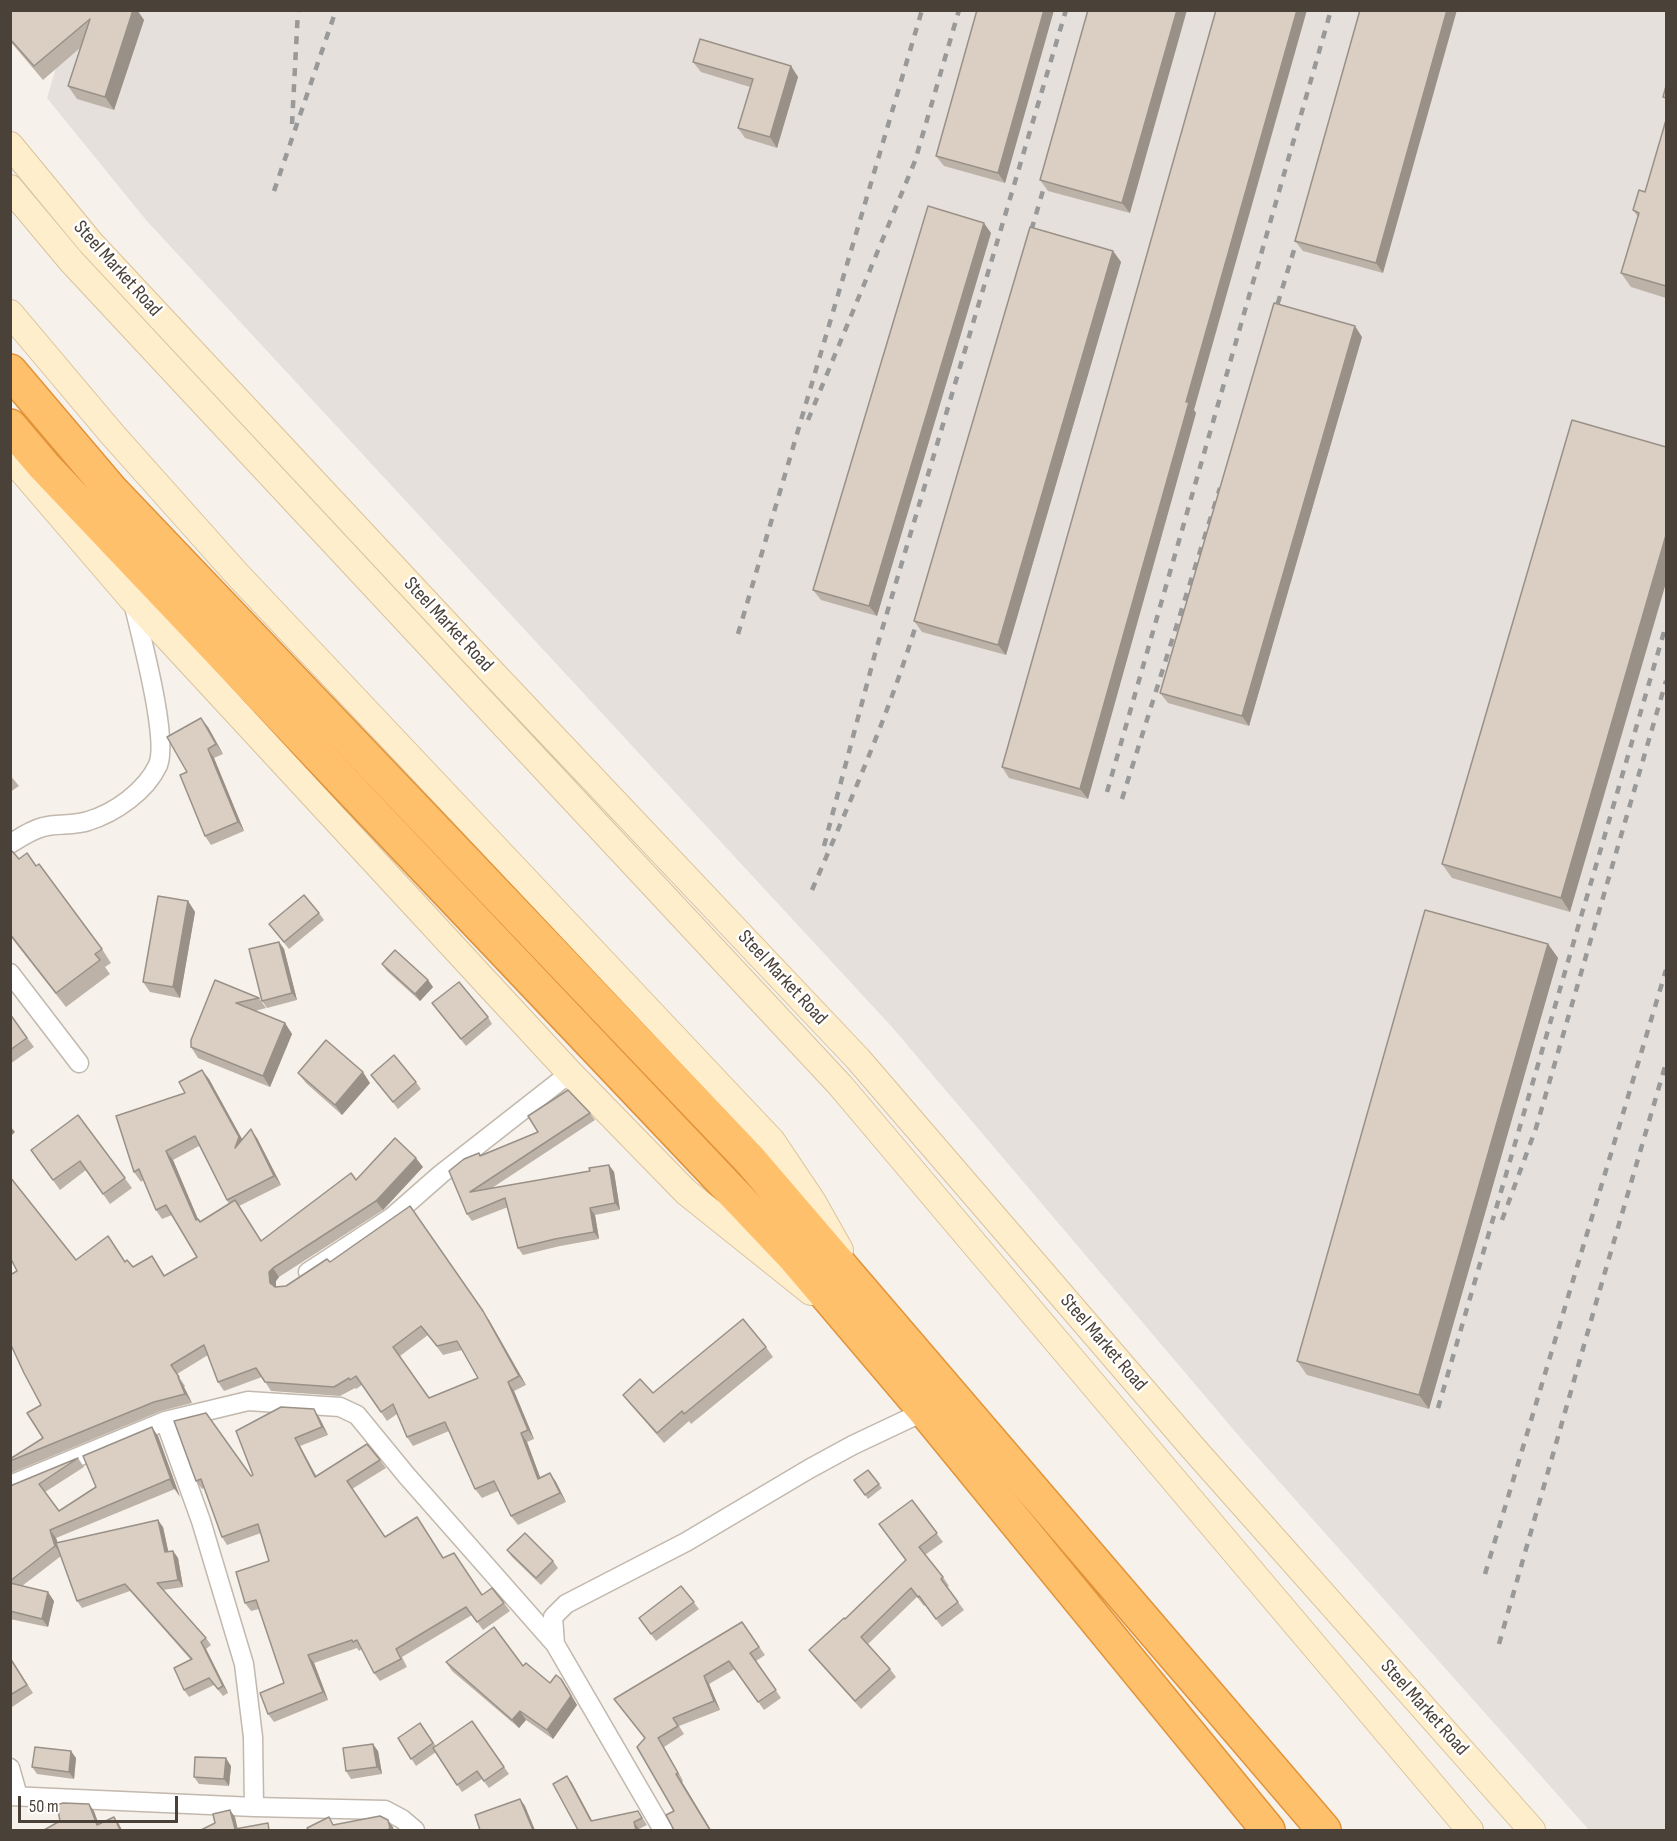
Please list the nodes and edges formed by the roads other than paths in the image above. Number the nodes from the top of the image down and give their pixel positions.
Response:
1 (10, 145) edge
2 (10, 188) edge
3 (10, 313) edge
4 (10, 371) edge
5 (10, 426) edge
6 (10, 457) edge
7 (131, 598) junction
8 (10, 844) edge
9 (10, 973) edge
10 (79, 1063) dead end
11 (570, 1073) junction
12 (295, 1281) edge
13 (859, 1310) junction
14 (925, 1411) junction
15 (165, 1421) junction
16 (10, 1485) edge
17 (555, 1644) junction
18 (10, 1768) edge
19 (14, 1796) edge
20 (254, 1807) junction
21 (415, 1830) edge
22 (663, 1830) edge
23 (1268, 1830) edge
24 (1323, 1830) edge
25 (1470, 1830) edge
26 (1532, 1830) edge

1 - 26 street, Steel Market Road
2 - 25 street, Steel Market Road
3 - 13 street
4 - 13 highway
5 - 13 highway
6 - 7 street
7 - 8 street
7 - 11 street
9 - 10 street
11 - 12 street
11 - 13 street
13 - 14 highway
13 - 24 highway
14 - 17 street
14 - 23 highway
15 - 16 street
15 - 17 street
15 - 20 street
17 - 22 street
18 - 19 street
19 - 20 street
20 - 21 street

